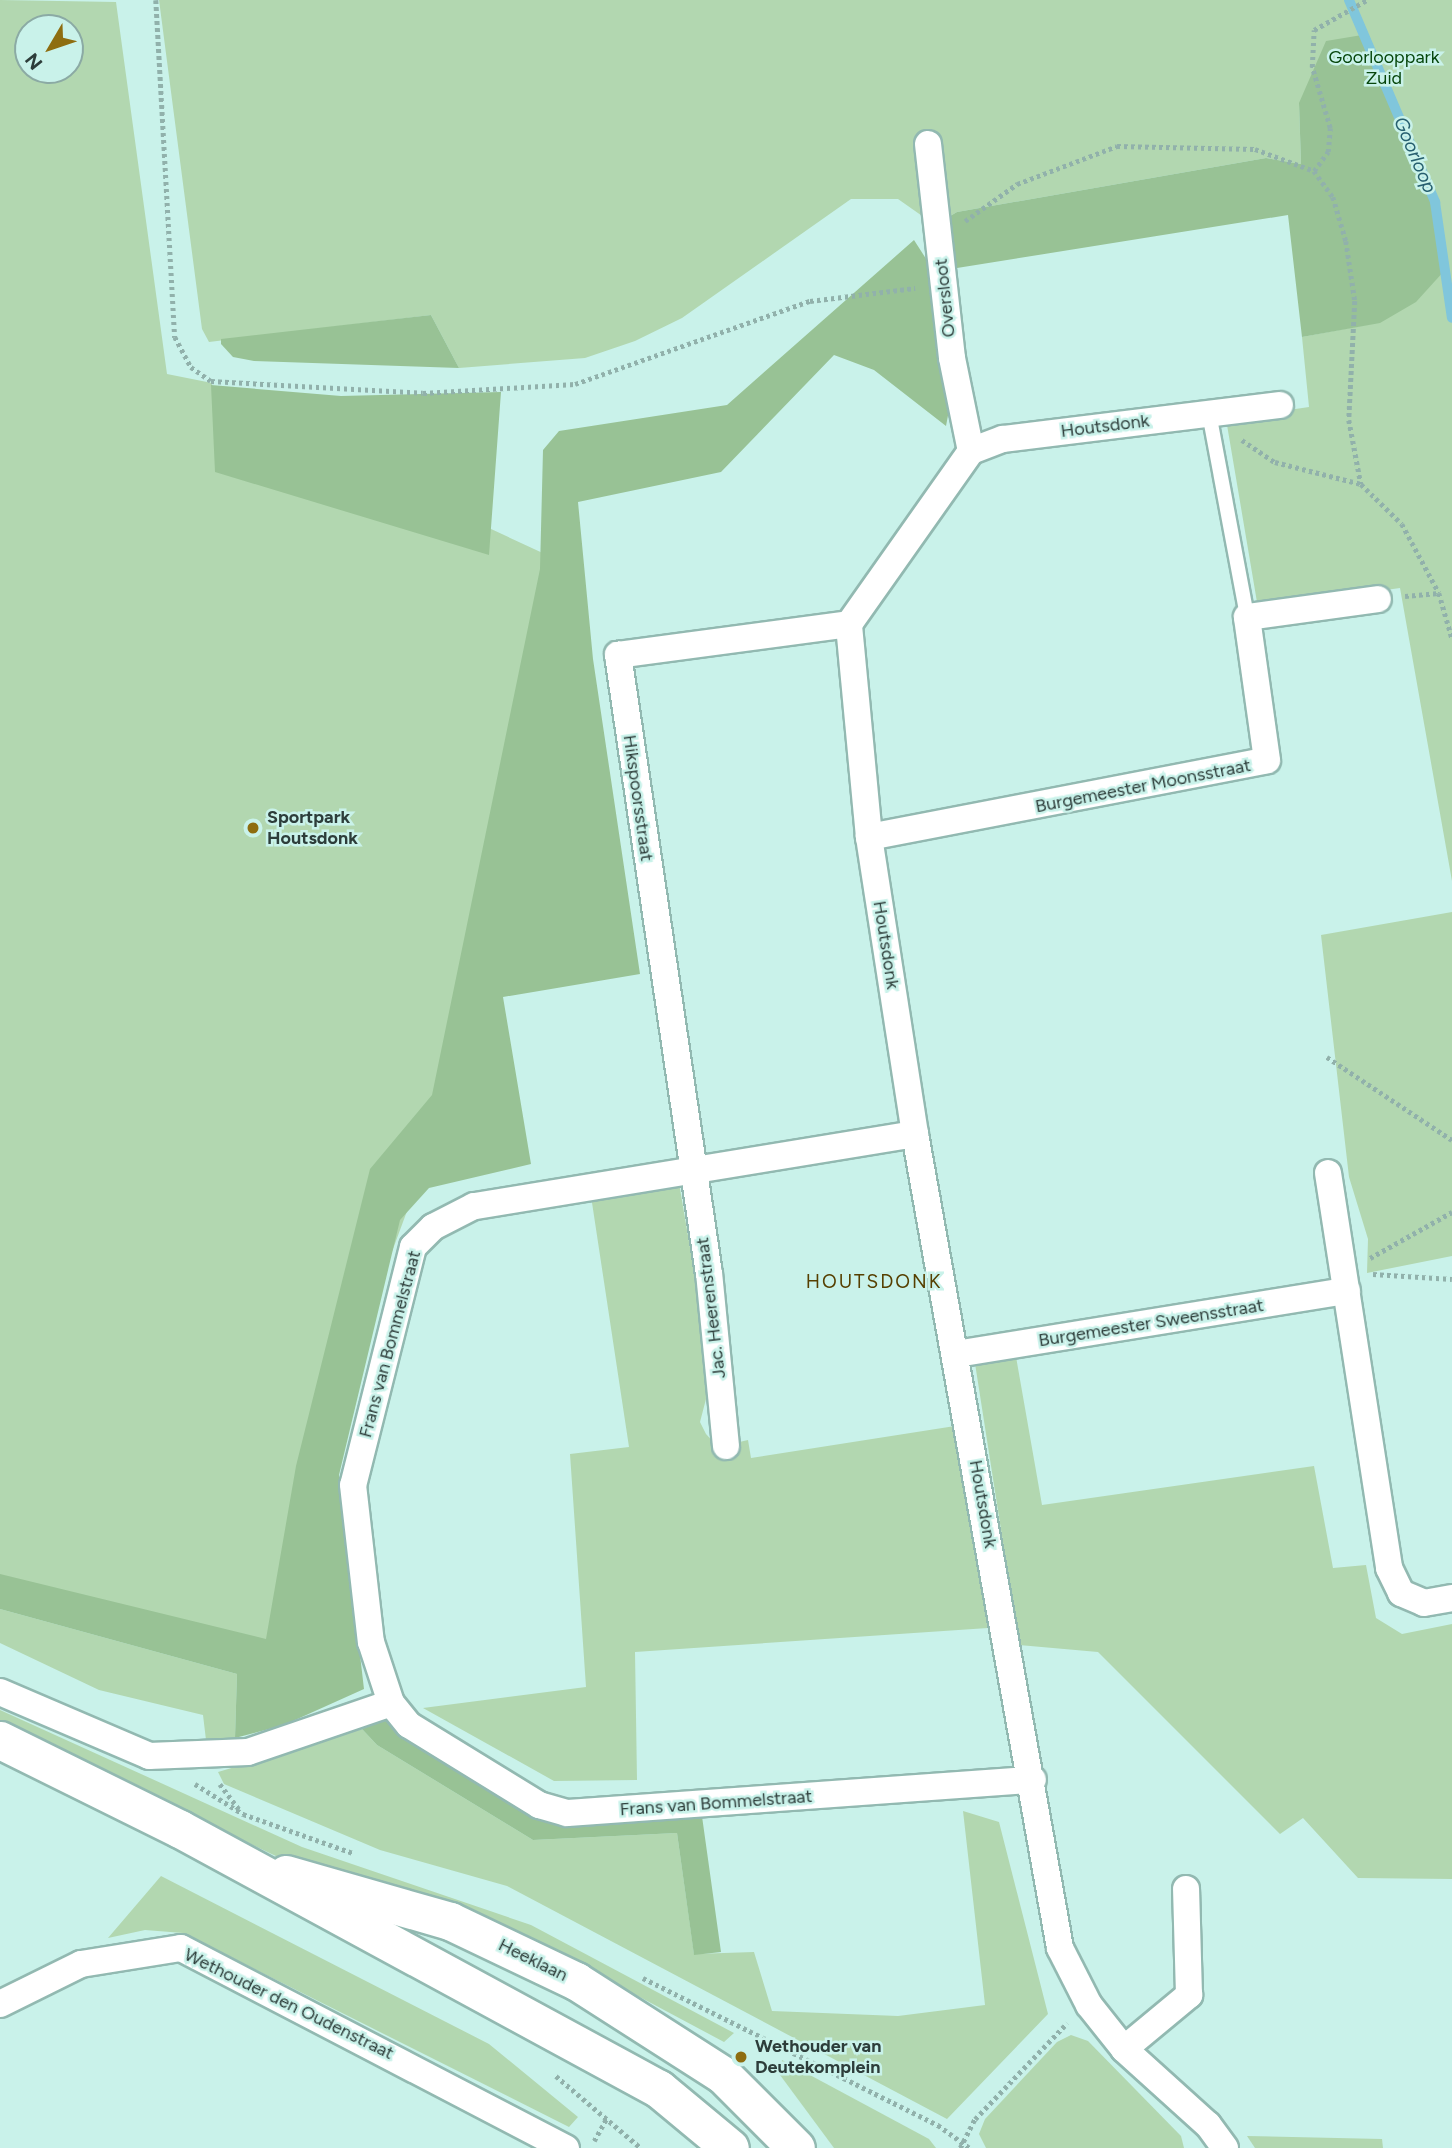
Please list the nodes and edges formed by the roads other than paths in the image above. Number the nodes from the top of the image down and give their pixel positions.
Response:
1 (928, 144) dead end
2 (1279, 405) dead end
3 (1209, 413) junction
4 (971, 451) junction
5 (1378, 599) dead end
6 (1247, 617) junction
7 (849, 624) junction
8 (869, 837) junction
9 (915, 1134) junction
10 (691, 1171) junction
11 (1328, 1173) dead end
12 (1346, 1282) junction
13 (956, 1354) junction
14 (726, 1446) dead end
15 (1452, 1598) edge
16 (0, 1692) edge
17 (391, 1703) junction
18 (0, 1740) edge
19 (1034, 1780) junction
20 (225, 1857) junction
21 (1186, 1889) dead end
22 (0, 2004) edge
23 (1124, 2049) junction
24 (566, 2148) edge
25 (730, 2148) edge
26 (796, 2148) edge
27 (1225, 2148) edge

1 - 4 street, Oversloot
2 - 3 street, Houtsdonk
3 - 4 street, Houtsdonk
3 - 6 lane
4 - 7 street
5 - 6 street
6 - 8 street, Burgemeester Moonsstraat
7 - 8 street, Houtsdonk
7 - 10 street, Hikspoorsstraat
8 - 9 street, Houtsdonk
9 - 10 street, Frans van Bommelstraat
9 - 13 street, Houtsdonk
10 - 14 street, Jac. Heerenstraat
10 - 17 street, Frans van Bommelstraat
11 - 12 street
12 - 13 street, Burgemeester Sweensstraat
12 - 15 street
13 - 19 street, Houtsdonk
16 - 17 street
17 - 19 street, Frans van Bommelstraat
18 - 20 main road, Heeklaan
19 - 23 street
20 - 25 main road, Heeklaan
20 - 26 main road, Heeklaan
21 - 23 street
22 - 24 street, Wethouder den Oudenstraat
23 - 27 street

